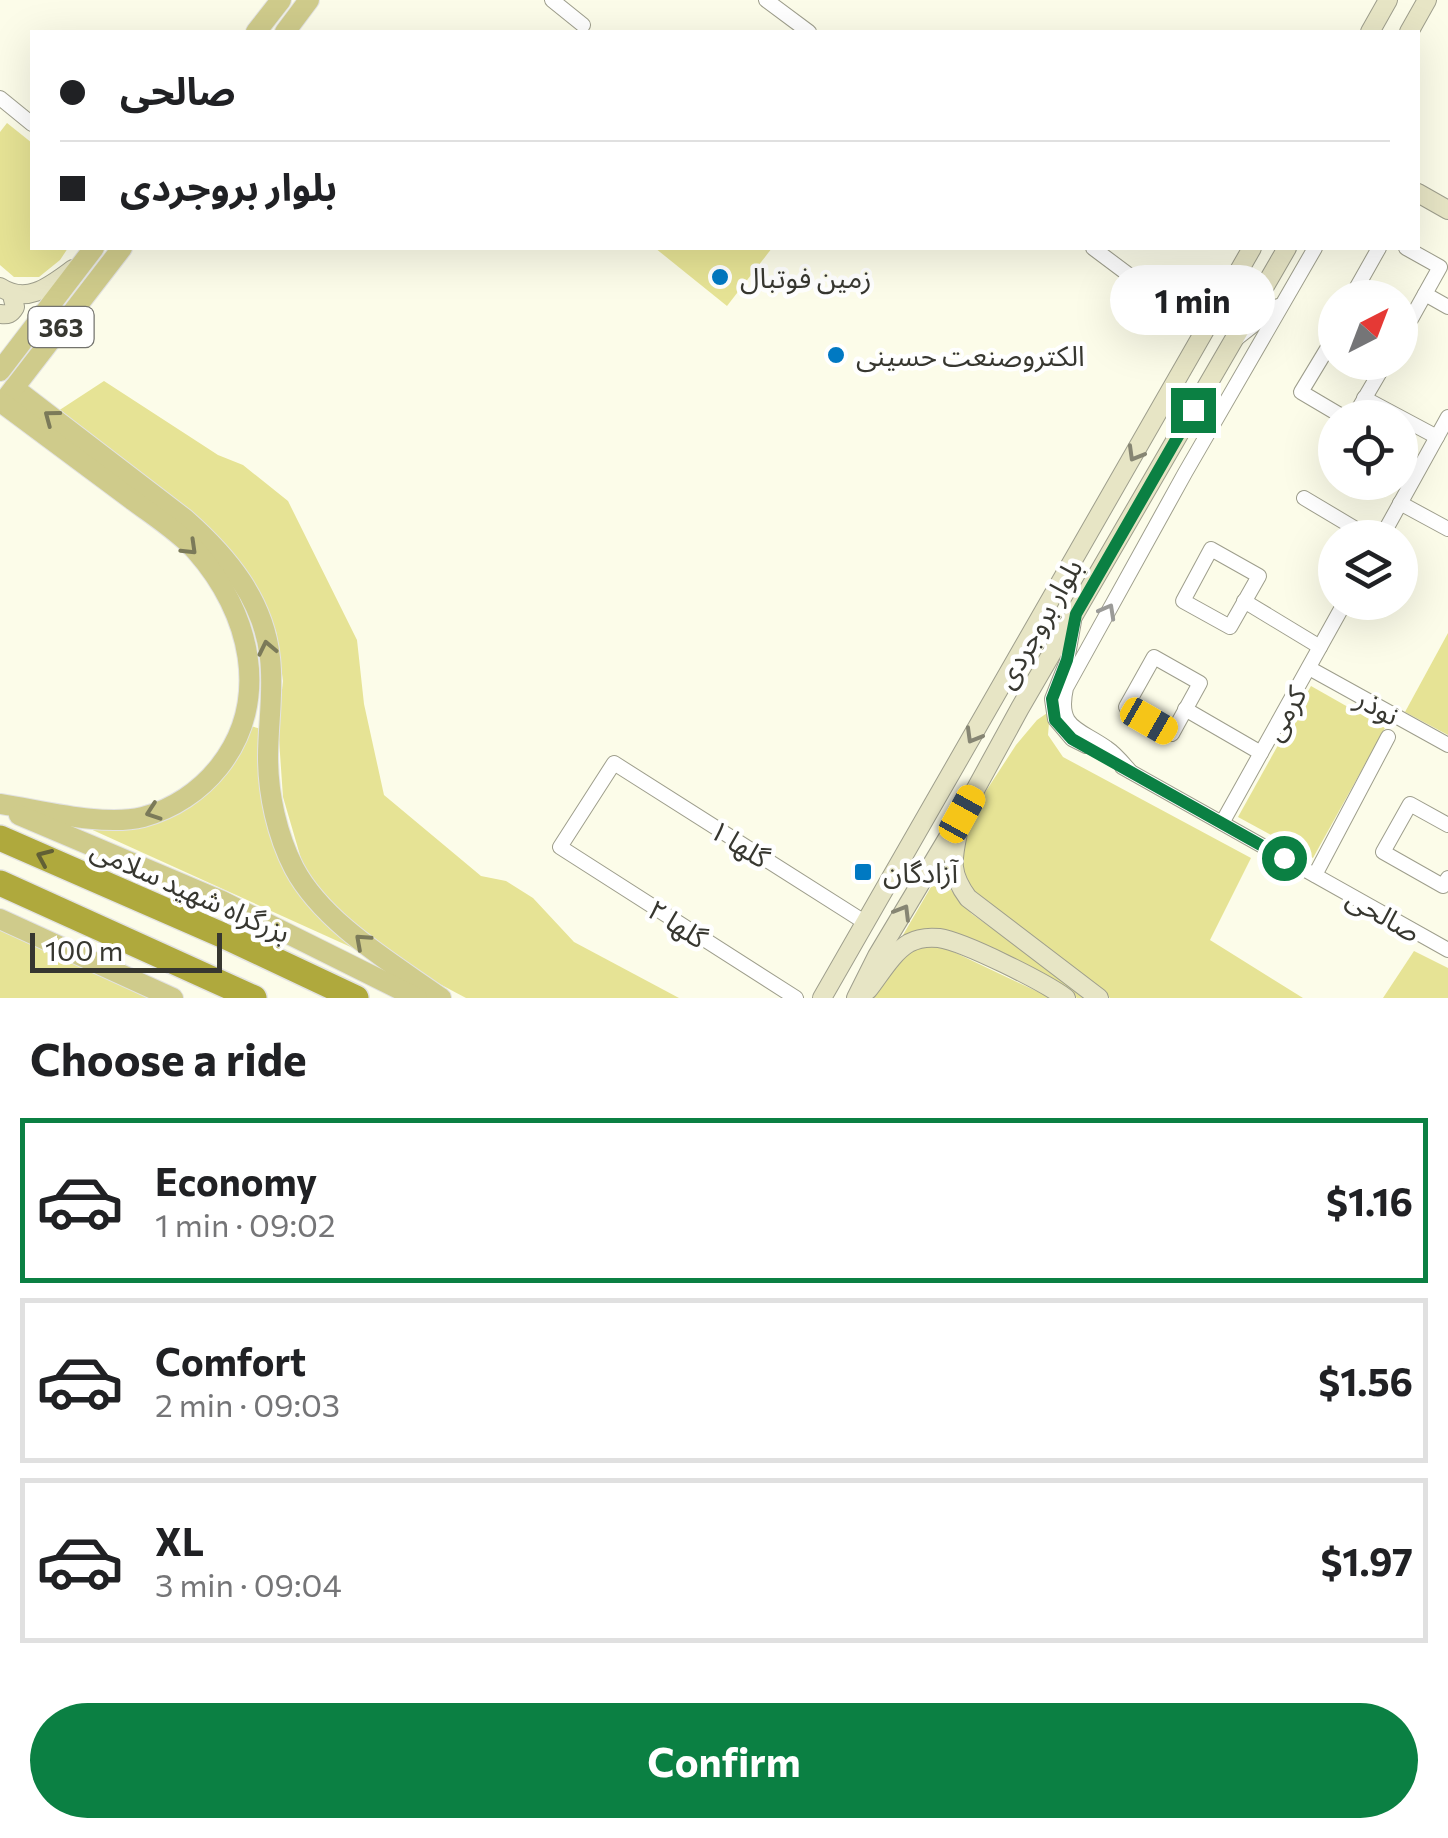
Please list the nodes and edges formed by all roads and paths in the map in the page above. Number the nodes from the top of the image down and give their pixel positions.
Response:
1 (280, 0) edge
2 (310, 0) edge
3 (552, 0) edge
4 (766, 0) edge
5 (1388, 0) edge
6 (1427, 0) edge
7 (583, 25) dead end
8 (258, 30) edge
9 (287, 30) edge
10 (806, 30) edge
11 (1371, 30) edge
12 (1410, 30) edge
13 (0, 98) edge
14 (30, 122) edge
15 (1420, 194) edge
16 (1448, 210) edge
17 (120, 250) edge
18 (1096, 250) edge
19 (1251, 250) edge
20 (1286, 250) edge
21 (1314, 250) edge
22 (1378, 250) edge
23 (1409, 250) edge
24 (88, 255) edge
25 (1361, 280) edge
26 (6, 291) edge
27 (1425, 294) junction
28 (1284, 301) junction
29 (1418, 306) edge
30 (1448, 307) edge
31 (0, 314) edge
32 (1204, 332) junction
33 (1232, 343) junction
34 (1318, 364) edge
35 (0, 370) edge
36 (1375, 380) edge
37 (1364, 398) joint
38 (5, 399) edge
39 (1318, 402) edge
40 (1448, 417) edge
41 (1437, 436) junction
42 (1304, 498) dead end
43 (1400, 503) junction
44 (1341, 520) edge
45 (1391, 520) edge
46 (1448, 528) edge
47 (1244, 601) junction
48 (1076, 614) junction
49 (1335, 620) edge
50 (1320, 647) junction
51 (1309, 668) junction
52 (1186, 709) junction
53 (1388, 737) dead end
54 (1448, 745) edge
55 (1262, 753) junction
56 (614, 763) joint
57 (1130, 771) junction
58 (0, 805) edge
59 (962, 814) junction
60 (1446, 819) edge
61 (1222, 824) junction
62 (0, 838) edge
63 (1315, 875) junction
64 (1448, 878) edge
65 (0, 883) edge
66 (0, 919) edge
67 (866, 923) junction
68 (1448, 950) edge
69 (173, 998) edge
70 (254, 998) edge
71 (356, 998) edge
72 (417, 998) edge
73 (441, 998) edge
74 (796, 998) edge
75 (822, 998) edge
76 (859, 998) edge
77 (1066, 998) edge
78 (1099, 998) edge

1 - 8 main road
2 - 9 main road
3 - 7 street
4 - 10 street
5 - 11 main road
6 - 12 main road
13 - 14 street
15 - 16 main road
17 - 38 main road, 363
18 - 32 street
19 - 32 main road, بلوار بروجردی
20 - 33 main road, بلوار بروجردی
21 - 28 street
22 - 25 street
23 - 27 street
24 - 26 main road
24 - 35 main road, 363
26 - 31 main road
27 - 29 street
27 - 30 street
28 - 33 street
57 -> 28 street
32 -> 67 main road, بلوار بروجردی
33 - 48 main road, بلوار بروجردی
34 - 39 street
36 - 37 street
37 - 41 street
38 -> 58 main road
73 -> 38 main road
40 - 41 street
41 - 43 street
42 - 44 street
43 - 45 street
43 - 46 street
47 - 47 street
47 - 50 street
48 - 57 street, صالحی
48 - 59 main road, بلوار بروجردی
49 - 50 street, کرمی
50 - 51 street, کرمی
51 - 54 street, نوذر
51 - 55 street, کرمی
52 - 52 street
52 - 55 street
53 - 63 street
55 - 61 street, کرمی
56 - 67 street, گلها ۱
56 - 74 street, گلها ۲
57 - 61 street, صالحی
58 - 72 main road
76 -> 59 main road, بلوار بروجردی
59 - 78 main road
60 - 64 street
61 - 63 street, صالحی
71 -> 62 highway, بزرگراه شهید سلامی
63 - 68 street, صالحی
65 - 70 highway
66 - 69 main road
67 - 75 main road, بلوار بروجردی
76 - 77 main road

